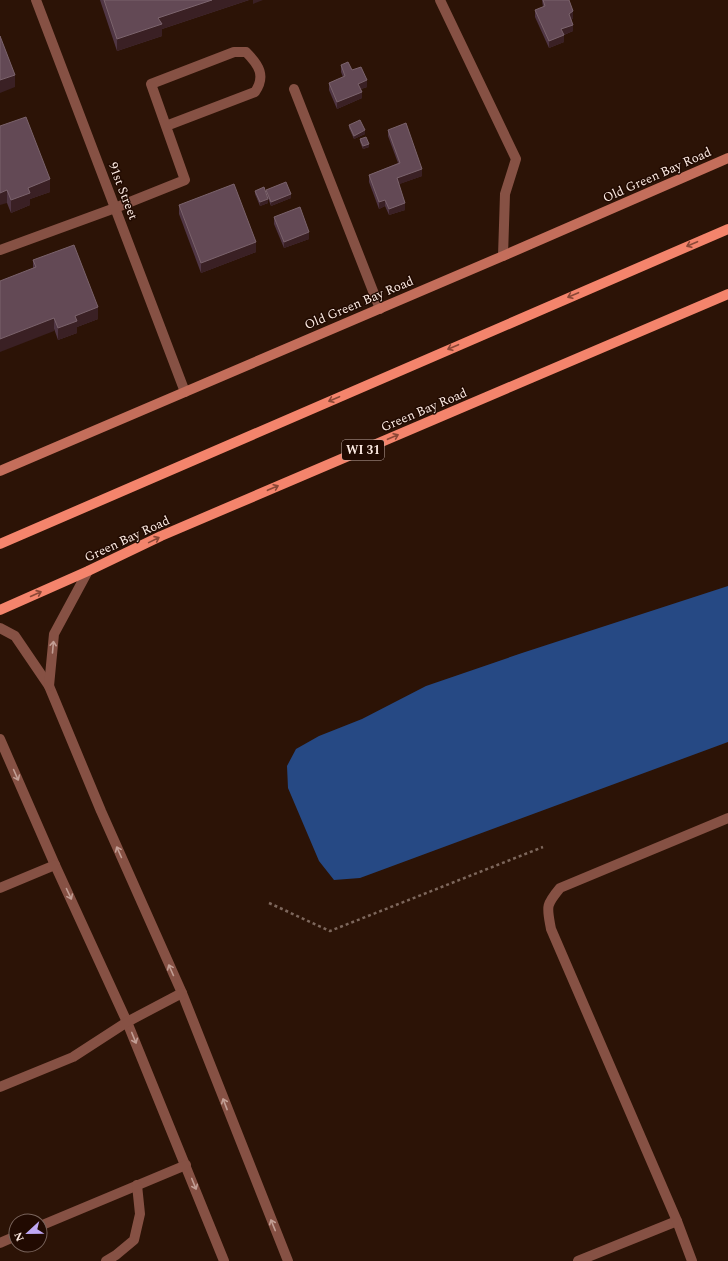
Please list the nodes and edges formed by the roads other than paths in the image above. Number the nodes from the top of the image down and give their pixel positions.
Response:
1 (36, 0) edge
2 (440, 0) edge
3 (294, 89) dead end
4 (166, 126) junction
5 (728, 158) edge
6 (115, 208) junction
7 (728, 229) edge
8 (0, 250) edge
9 (503, 256) junction
10 (728, 294) edge
11 (380, 309) junction
12 (185, 392) junction
13 (0, 471) edge
14 (0, 544) edge
15 (88, 571) junction
16 (0, 610) edge
17 (0, 628) edge
18 (49, 686) junction
19 (0, 739) edge
20 (728, 818) edge
21 (55, 865) junction
22 (0, 888) edge
23 (182, 994) junction
24 (127, 1022) junction
25 (0, 1087) edge
26 (186, 1165) junction
27 (137, 1185) junction
28 (677, 1221) junction
29 (48, 1223) edge
30 (106, 1261) edge
31 (224, 1261) edge
32 (288, 1261) edge
33 (578, 1261) edge
34 (692, 1261) edge

1 - 6 street, 91st Street
2 - 9 street
3 - 11 street
4 - 4 street
4 - 6 street
5 - 9 street, Old Green Bay Road
6 - 8 street
6 - 12 street, 91st Street
7 -> 14 main road
9 - 11 street, Old Green Bay Road
15 -> 10 main road, Green Bay Road / WI 31
11 - 12 street, Old Green Bay Road
12 - 13 street, Old Green Bay Road
16 -> 15 main road, Green Bay Road / WI 31
18 -> 15 street
17 - 18 street
23 -> 18 street
19 -> 21 street
20 - 28 street
21 - 22 street
21 -> 24 street
23 - 24 street
32 -> 23 street
24 - 25 street
24 -> 26 street
26 - 27 street
26 -> 31 street
27 - 29 street
27 - 30 street
28 - 33 street
28 - 34 street

